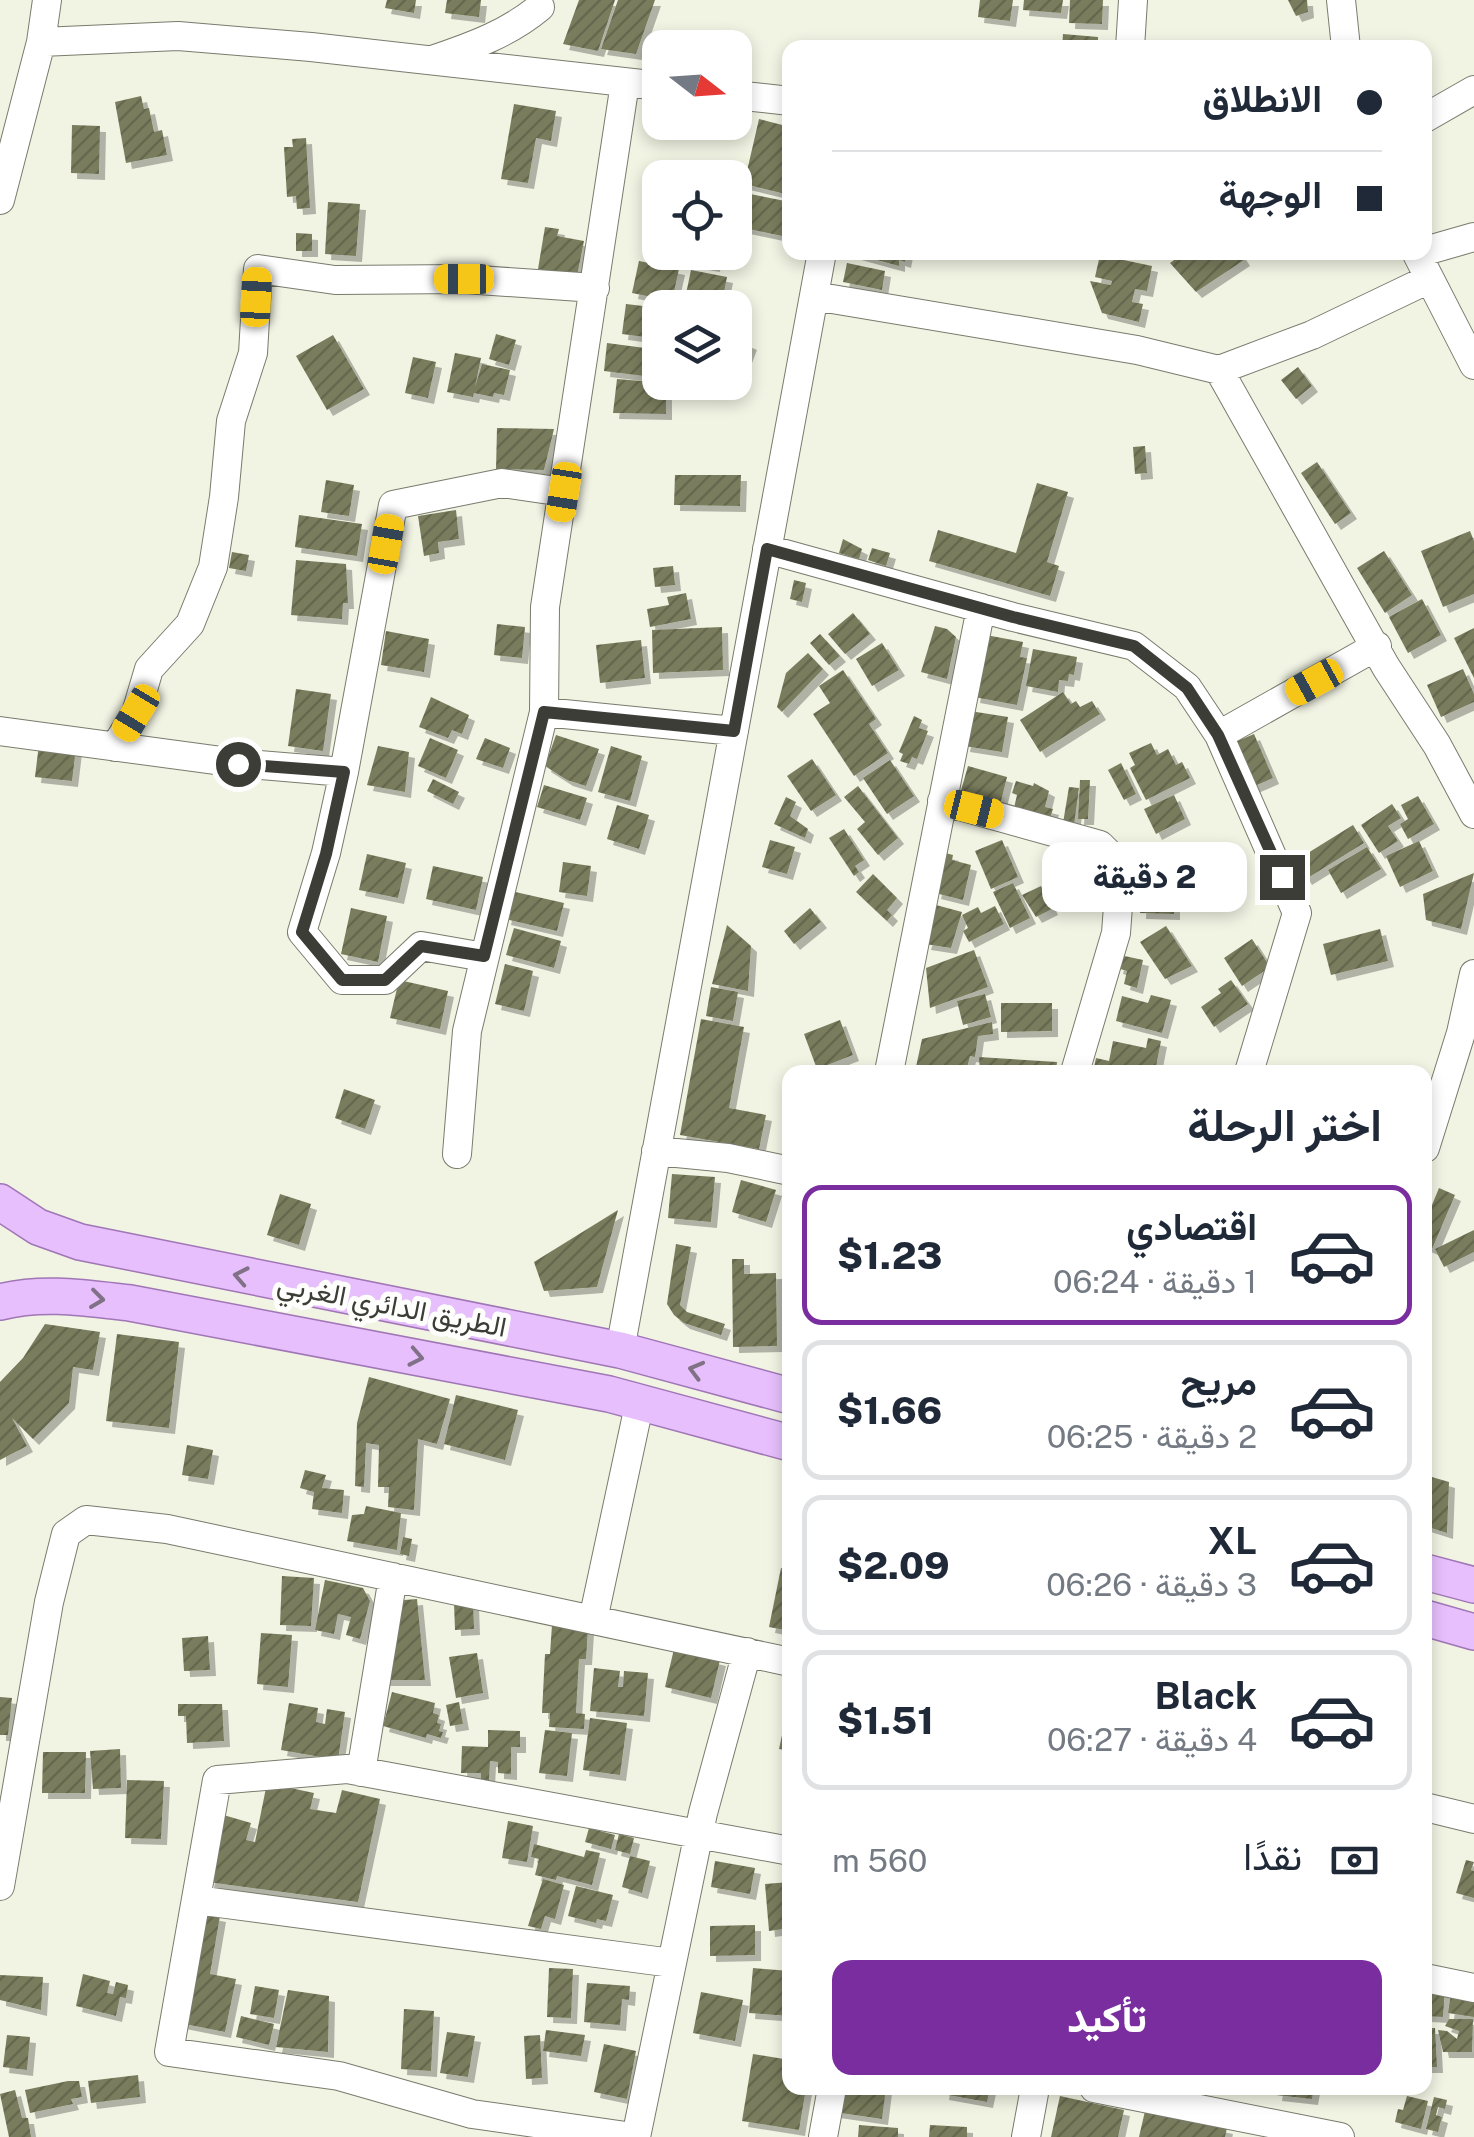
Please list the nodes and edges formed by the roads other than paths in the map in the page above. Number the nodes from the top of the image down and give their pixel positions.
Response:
1 (47, 0) edge
2 (506, 0) edge
3 (1132, 0) edge
4 (1341, 0) edge
5 (540, 7) dead end
6 (506, 30) junction
7 (1130, 40) edge
8 (1345, 40) edge
9 (41, 42) junction
10 (429, 61) junction
11 (625, 82) junction
12 (642, 84) edge
13 (1474, 90) edge
14 (752, 97) edge
15 (782, 100) edge
16 (1432, 114) edge
17 (0, 200) edge
18 (1474, 237) edge
19 (1432, 254) edge
20 (821, 260) edge
21 (1418, 260) edge
22 (1422, 260) edge
23 (595, 288) junction
24 (814, 296) junction
25 (1474, 365) edge
26 (1219, 370) junction
27 (564, 492) junction
28 (767, 549) junction
29 (981, 608) junction
30 (1377, 646) junction
31 (544, 712) junction
32 (734, 731) junction
33 (0, 732) edge
34 (1218, 735) junction
35 (115, 747) junction
36 (344, 772) junction
37 (942, 801) junction
38 (1474, 814) edge
39 (484, 956) junction
40 (1474, 974) edge
41 (1467, 1034) edge
42 (890, 1065) edge
43 (1078, 1065) edge
44 (1251, 1065) edge
45 (1432, 1129) edge
46 (656, 1151) junction
47 (457, 1154) dead end
48 (782, 1169) edge
49 (0, 1202) edge
50 (0, 1302) edge
51 (620, 1350) junction
52 (782, 1394) edge
53 (640, 1402) junction
54 (782, 1442) edge
55 (1432, 1574) edge
56 (394, 1578) junction
57 (1474, 1585) edge
58 (593, 1620) junction
59 (1432, 1620) edge
60 (1474, 1632) edge
61 (747, 1652) junction
62 (782, 1660) edge
63 (361, 1772) junction
64 (1432, 1809) edge
65 (1474, 1818) edge
66 (699, 1833) junction
67 (782, 1850) edge
68 (0, 1886) edge
69 (196, 1900) junction
70 (672, 1963) junction
71 (1432, 1979) edge
72 (1474, 1988) edge
73 (831, 2095) edge
74 (1034, 2095) edge
75 (1129, 2095) edge
76 (634, 2137) edge
77 (823, 2137) edge
78 (1026, 2137) edge
79 (1340, 2137) edge

1 - 9 street
2 - 6 street
3 - 7 street
4 - 8 street
5 - 6 street
6 - 10 street
9 - 10 street
9 - 17 street
10 - 11 street
11 - 12 street
11 - 23 street
13 - 16 street
14 - 15 street
18 - 19 street
20 - 24 street
21 - 26 street
22 - 25 street
23 - 27 street
23 - 35 street
24 - 26 street
24 - 28 street
26 - 30 street
27 - 31 street
27 - 36 street
28 - 29 street
28 - 32 street
29 - 34 street
29 - 37 street
30 - 34 street
30 - 38 street
31 - 32 street
31 - 39 street
32 - 46 street
33 - 35 street
34 - 44 street
35 - 36 street
36 - 39 street
37 - 42 street
37 - 43 street
39 - 47 street
40 - 41 street
41 - 45 street
46 - 48 street
46 - 51 street
51 -> 49 main road, الطريق الدائري الغربي
50 -> 53 main road, الطريق الدائري الغربي
52 -> 51 main road, الطريق الدائري الغربي
53 - 54 main road, الطريق الدائري الغربي
53 - 58 street
55 - 57 main road
56 - 58 street
56 - 63 street
56 - 68 street
58 - 61 street
59 - 60 main road
61 - 62 street
61 - 66 street
63 - 66 street
63 - 69 street
64 - 65 street
66 - 67 street
66 - 70 street
69 - 70 street
69 - 76 street
70 - 76 street
71 - 72 street
73 - 77 street
74 - 78 street
75 - 79 street

